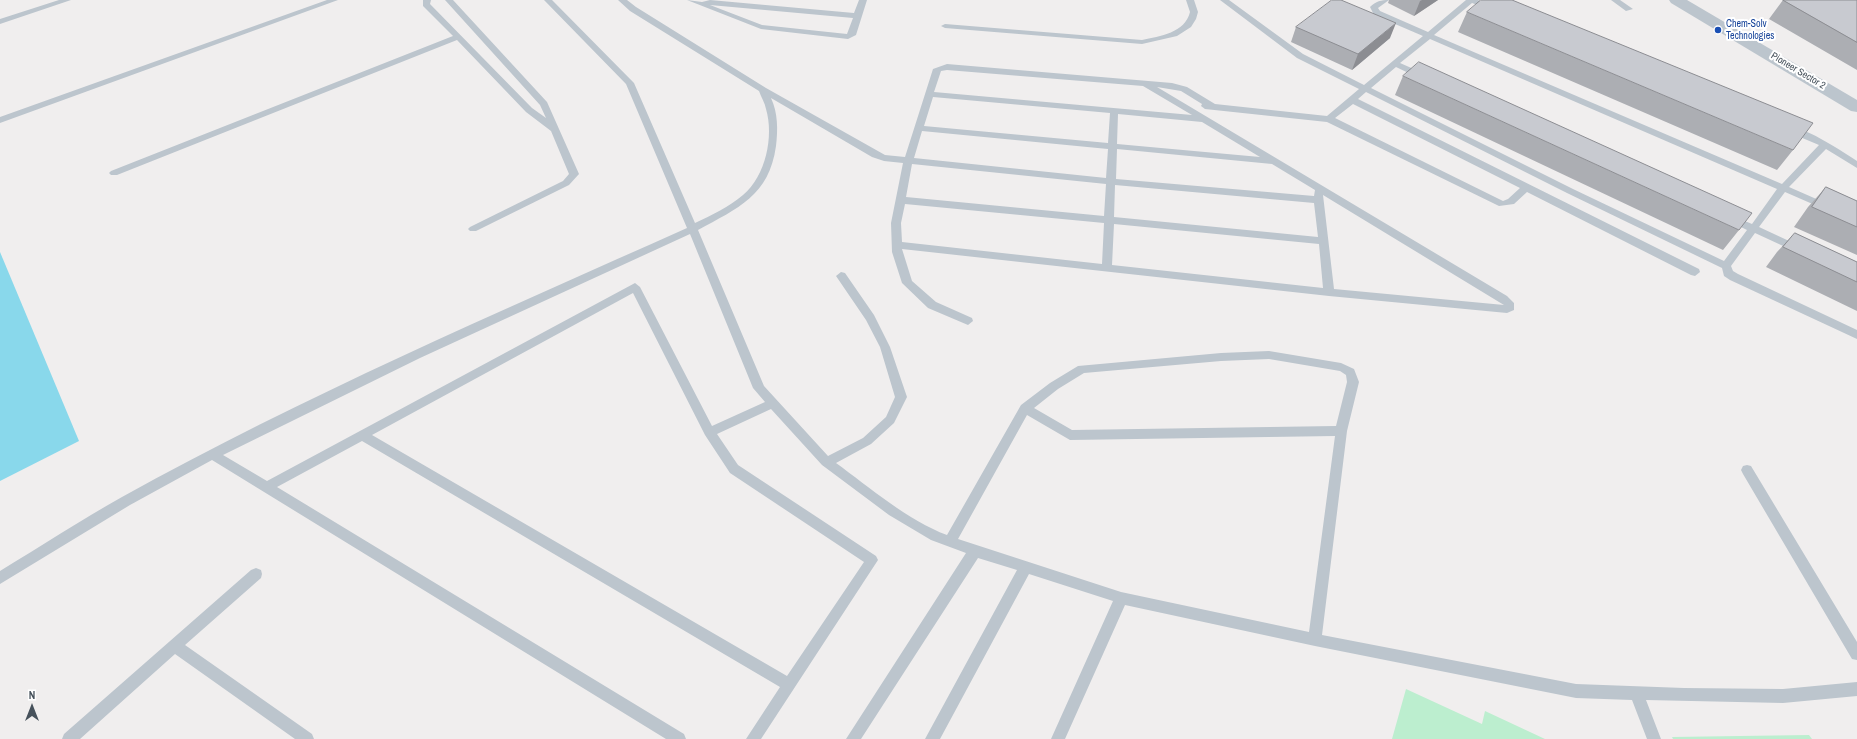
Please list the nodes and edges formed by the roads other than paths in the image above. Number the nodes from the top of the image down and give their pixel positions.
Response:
1 (67, 0) edge
2 (334, 0) edge
3 (427, 0) edge
4 (449, 0) edge
5 (548, 0) edge
6 (622, 0) edge
7 (692, 0) edge
8 (863, 0) edge
9 (1190, 0) edge
10 (1224, 0) edge
11 (1385, 0) edge
12 (1471, 0) edge
13 (1615, 0) edge
14 (1681, 1) edge
15 (1628, 9) dead end
16 (1499, 12) edge
17 (857, 16) junction
18 (0, 22) edge
19 (946, 26) dead end
20 (1429, 36) junction
21 (458, 37) junction
22 (1395, 64) junction
23 (1431, 80) edge
24 (1144, 84) junction
25 (1366, 89) junction
26 (762, 90) junction
27 (930, 94) junction
28 (1352, 100) junction
29 (1177, 103) junction
30 (1212, 106) junction
31 (1857, 107) edge
32 (1114, 111) junction
33 (1204, 119) junction
34 (0, 120) edge
35 (1329, 120) junction
36 (1781, 126) edge
37 (920, 128) junction
38 (556, 131) junction
39 (1825, 144) junction
40 (1112, 146) junction
41 (1273, 161) junction
42 (908, 162) junction
43 (1857, 165) edge
44 (114, 173) dead end
45 (1111, 180) junction
46 (1318, 188) junction
47 (1525, 188) junction
48 (1783, 188) junction
49 (901, 200) junction
50 (1319, 200) junction
51 (1837, 211) edge
52 (1725, 215) edge
53 (1109, 220) junction
54 (473, 229) dead end
55 (693, 229) junction
56 (1754, 229) junction
57 (1322, 241) junction
58 (896, 244) junction
59 (1809, 254) edge
60 (1726, 266) junction
61 (1108, 267) junction
62 (1695, 272) dead end
63 (841, 276) dead end
64 (1329, 292) junction
65 (968, 321) dead end
66 (1857, 335) edge
67 (772, 404) junction
68 (1025, 408) junction
69 (1341, 431) junction
70 (709, 432) junction
71 (362, 435) junction
72 (212, 454) junction
73 (826, 462) junction
74 (1746, 470) dead end
75 (267, 487) junction
76 (950, 542) junction
77 (975, 551) junction
78 (1026, 567) junction
79 (256, 574) dead end
80 (0, 578) edge
81 (1122, 598) junction
82 (1314, 640) junction
83 (175, 646) junction
84 (1857, 654) edge
85 (789, 685) junction
86 (1857, 688) edge
87 (1636, 693) junction
88 (69, 739) edge
89 (307, 739) edge
90 (679, 739) edge
91 (753, 739) edge
92 (853, 739) edge
93 (932, 739) edge
94 (1058, 739) edge
95 (1654, 739) edge

1 - 18 lane
2 - 34 lane
3 - 21 lane
4 - 38 lane
5 - 55 lane
6 - 26 lane
7 - 17 lane
7 - 17 lane
8 - 17 lane
9 - 19 lane
10 - 25 lane
11 - 20 lane
12 - 16 lane
12 - 20 lane
13 - 15 lane
14 - 31 street, Pioneer Sector 2
20 - 22 lane
20 - 48 lane
21 - 38 lane
21 - 44 lane
22 - 23 lane
22 - 25 lane
24 - 27 lane
24 - 29 lane
24 - 30 lane
25 - 28 lane
25 - 60 lane
26 - 42 lane
26 - 55 lane
27 - 32 lane
27 - 37 lane
28 - 35 lane
28 - 47 lane
29 - 30 lane
29 - 33 lane
30 - 35 lane
32 - 33 lane
32 - 40 lane
33 - 41 lane
35 - 47 lane
36 - 39 lane
37 - 40 lane
37 - 42 lane
38 - 54 lane
39 - 43 lane
39 - 48 lane
40 - 41 lane
40 - 45 lane
41 - 46 lane
42 - 45 lane
42 - 49 lane
45 - 50 lane
45 - 53 lane
46 - 50 lane
46 - 64 lane
47 - 62 lane
48 - 51 lane
48 - 56 lane
49 - 53 lane
49 - 58 lane
50 - 57 lane
52 - 56 lane
53 - 57 lane
53 - 61 lane
55 - 67 lane
55 - 72 lane
56 - 59 lane
56 - 60 lane
57 - 64 lane
58 - 61 lane
58 - 65 lane
60 - 66 lane
61 - 64 lane
63 - 73 lane
67 - 70 lane
67 - 73 lane
68 - 69 lane
68 - 69 lane
68 - 76 lane
69 - 82 lane
70 - 71 lane
70 - 85 lane
71 - 75 lane
71 - 85 lane
72 - 75 lane
72 - 80 lane
73 - 76 lane
74 - 84 lane
75 - 90 lane
76 - 77 lane
77 - 78 lane
77 - 92 lane
78 - 81 lane
78 - 93 lane
79 - 83 lane
81 - 82 lane
81 - 94 lane
82 - 87 lane
83 - 88 lane
83 - 89 lane
85 - 91 lane
86 - 87 lane
87 - 95 lane

